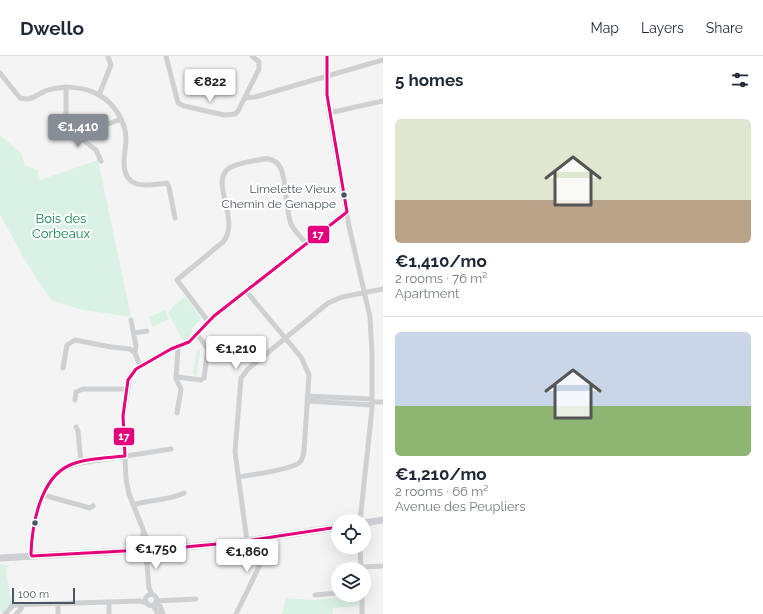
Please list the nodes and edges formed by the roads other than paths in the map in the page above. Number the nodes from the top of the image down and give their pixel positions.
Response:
1 (166, 56) edge
2 (252, 56) edge
3 (327, 56) edge
4 (108, 57) edge
5 (383, 60) edge
6 (0, 73) edge
7 (326, 77) junction
8 (250, 86) junction
9 (66, 87) junction
10 (99, 95) junction
11 (261, 95) junction
12 (245, 98) junction
13 (383, 101) edge
14 (329, 113) junction
15 (121, 119) junction
16 (79, 126) junction
17 (101, 161) dead end
18 (347, 212) junction
19 (175, 218) dead end
20 (306, 244) junction
21 (383, 288) edge
22 (246, 291) junction
23 (364, 293) junction
24 (131, 320) dead end
25 (208, 321) junction
26 (146, 331) dead end
27 (134, 333) junction
28 (197, 334) junction
29 (284, 338) junction
30 (178, 347) junction
31 (135, 353) junction
32 (140, 366) junction
33 (63, 368) dead end
34 (177, 377) junction
35 (127, 388) junction
36 (307, 398) junction
37 (75, 400) dead end
38 (372, 402) junction
39 (383, 402) edge
40 (177, 414) dead end
41 (76, 427) dead end
42 (172, 449) dead end
43 (125, 456) junction
44 (81, 463) junction
45 (238, 476) junction
46 (184, 493) dead end
47 (43, 495) junction
48 (133, 505) junction
49 (93, 506) dead end
50 (361, 514) edge
51 (383, 520) edge
52 (371, 522) edge
53 (331, 528) edge
54 (273, 538) junction
55 (247, 542) junction
56 (147, 550) junction
57 (32, 556) junction
58 (0, 558) edge
59 (383, 566) edge
60 (371, 567) edge
61 (331, 594) edge
62 (315, 595) dead end
63 (196, 599) dead end
64 (151, 600) junction
65 (109, 602) junction
66 (362, 602) edge
67 (58, 604) junction
68 (22, 605) junction
69 (5, 614) edge
70 (16, 614) edge
71 (58, 614) edge
72 (109, 614) edge
73 (158, 614) edge
74 (163, 614) edge
75 (236, 614) edge
76 (362, 614) edge

1 - 12 street
2 - 8 street
3 - 7 street
4 - 10 street
5 - 7 street
6 - 9 street
7 - 11 street
7 - 14 street
8 - 11 street
8 - 12 street
9 - 10 street
9 - 16 street
10 - 15 street
11 - 12 street
13 - 14 street
14 - 18 street
15 - 16 street
15 - 19 street
16 - 17 street
18 - 20 street
18 - 23 street
20 - 22 street
20 - 25 street
21 - 23 street
22 - 25 street
22 - 29 street
23 - 29 street
23 - 38 street
24 - 27 street
25 - 28 street
26 - 27 street
27 - 31 street
28 - 30 street
28 - 34 street
29 - 36 street
29 - 45 street
30 - 32 street
30 - 34 street
31 - 32 street
31 - 33 street
32 - 35 street
34 - 40 street
35 - 37 street
35 - 43 street
36 - 38 street
36 - 45 street
38 - 39 street
38 - 50 street
41 - 44 street
42 - 43 street
43 - 44 street
43 - 48 street
44 - 47 street
45 - 55 street
46 - 48 street
47 - 49 street
47 - 57 street
48 - 56 street
51 - 52 main road
53 - 54 main road
54 - 55 main road
54 - 75 street
55 - 56 main road
56 - 57 main road
56 - 64 street
57 - 58 main road
59 - 60 street
61 - 62 street
63 - 64 street
64 - 65 street
64 - 73 street
64 - 74 street
65 - 67 street
65 - 72 street
66 - 76 street
67 - 68 street
67 - 71 street
68 - 69 street
68 - 70 street

